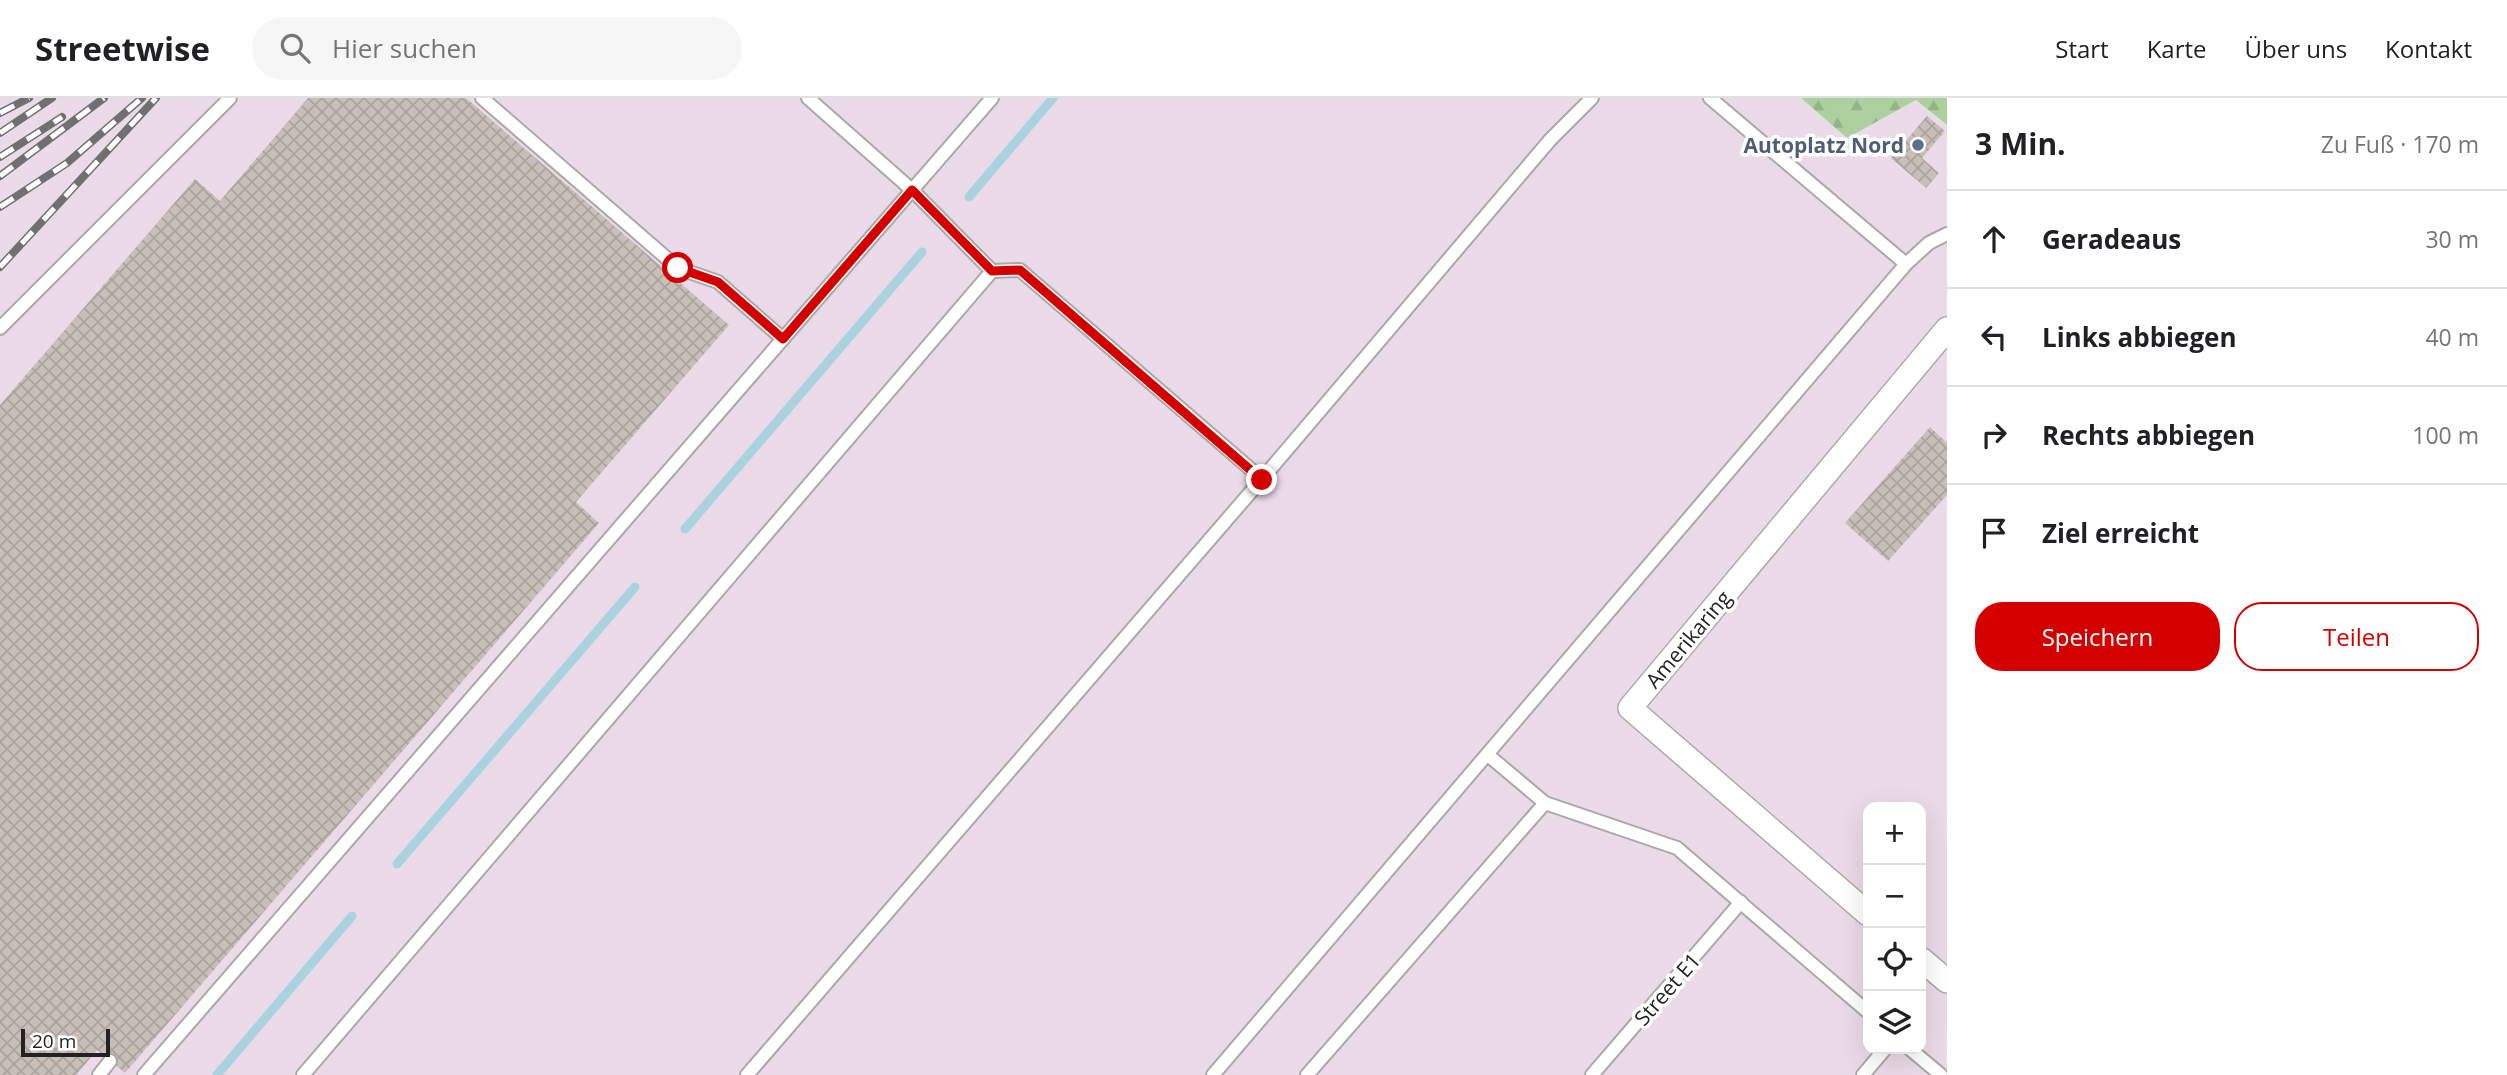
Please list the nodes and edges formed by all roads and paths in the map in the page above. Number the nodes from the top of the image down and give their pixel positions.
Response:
1 (230, 98) edge
2 (482, 98) edge
3 (808, 98) edge
4 (992, 98) edge
5 (1592, 98) edge
6 (1710, 98) edge
7 (912, 190) junction
8 (1947, 234) edge
9 (1906, 264) junction
10 (992, 271) junction
11 (0, 328) edge
12 (1946, 331) edge
13 (783, 339) junction
14 (1262, 480) junction
15 (1488, 755) junction
16 (1545, 803) junction
17 (1741, 902) junction
18 (1863, 910) edge
19 (1926, 963) edge
20 (1947, 981) edge
21 (1863, 1008) edge
22 (1881, 1054) edge
23 (1916, 1054) edge
24 (110, 1061) dead end
25 (99, 1075) edge
26 (144, 1075) edge
27 (303, 1075) edge
28 (747, 1075) edge
29 (1213, 1075) edge
30 (1307, 1075) edge
31 (1592, 1075) edge
32 (1863, 1075) edge
33 (1941, 1075) edge

1 - 11 lane
2 - 13 lane
3 - 7 lane
4 - 7 lane
5 - 14 lane
6 - 9 lane
7 - 10 lane
7 - 13 lane
8 - 9 lane
9 - 15 lane
10 - 14 lane
10 - 27 lane
12 - 18 street, Amerikaring
13 - 26 lane
14 - 28 lane
15 - 16 lane
15 - 29 lane
16 - 17 lane
16 - 30 lane
17 - 21 lane
17 - 31 lane, Street E1
19 - 20 street
22 - 32 lane
23 - 33 lane
24 - 25 lane

